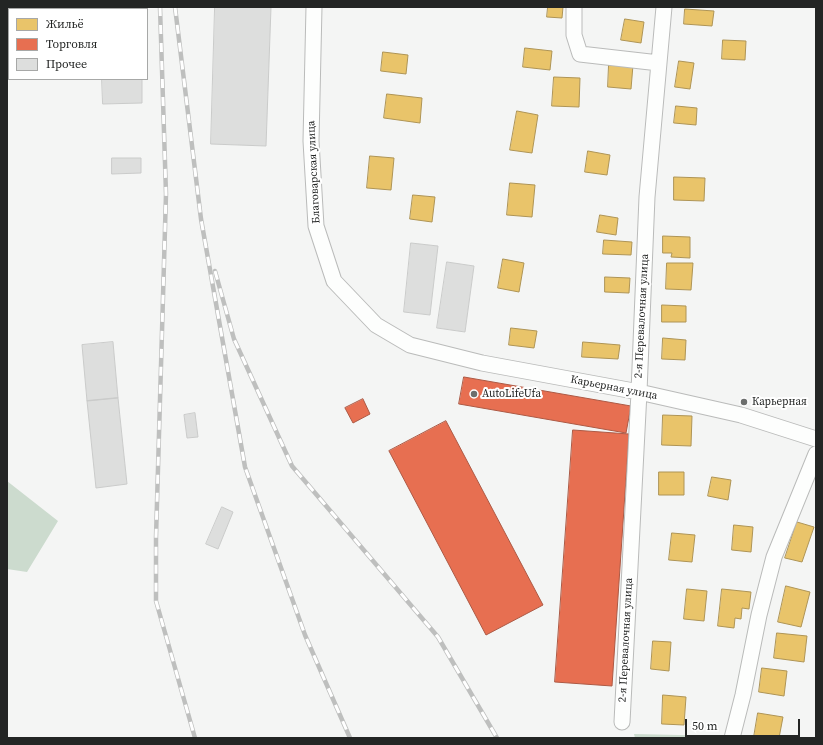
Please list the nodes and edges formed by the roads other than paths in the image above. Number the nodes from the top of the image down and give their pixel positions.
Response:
1 (314, 7) edge
2 (574, 7) edge
3 (664, 7) edge
4 (659, 63) junction
5 (410, 345) joint
6 (639, 392) junction
7 (816, 439) edge
8 (816, 454) edge
9 (622, 722) dead end
10 (732, 738) edge

1 - 5 street, Благоварская улица
2 - 4 street
3 - 4 street, 2-я Перевалочная улица
4 - 6 street, 2-я Перевалочная улица
5 - 6 street, Карьерная улица
6 - 7 street, Карьерная улица
6 - 9 street, 2-я Перевалочная улица
8 - 10 street

